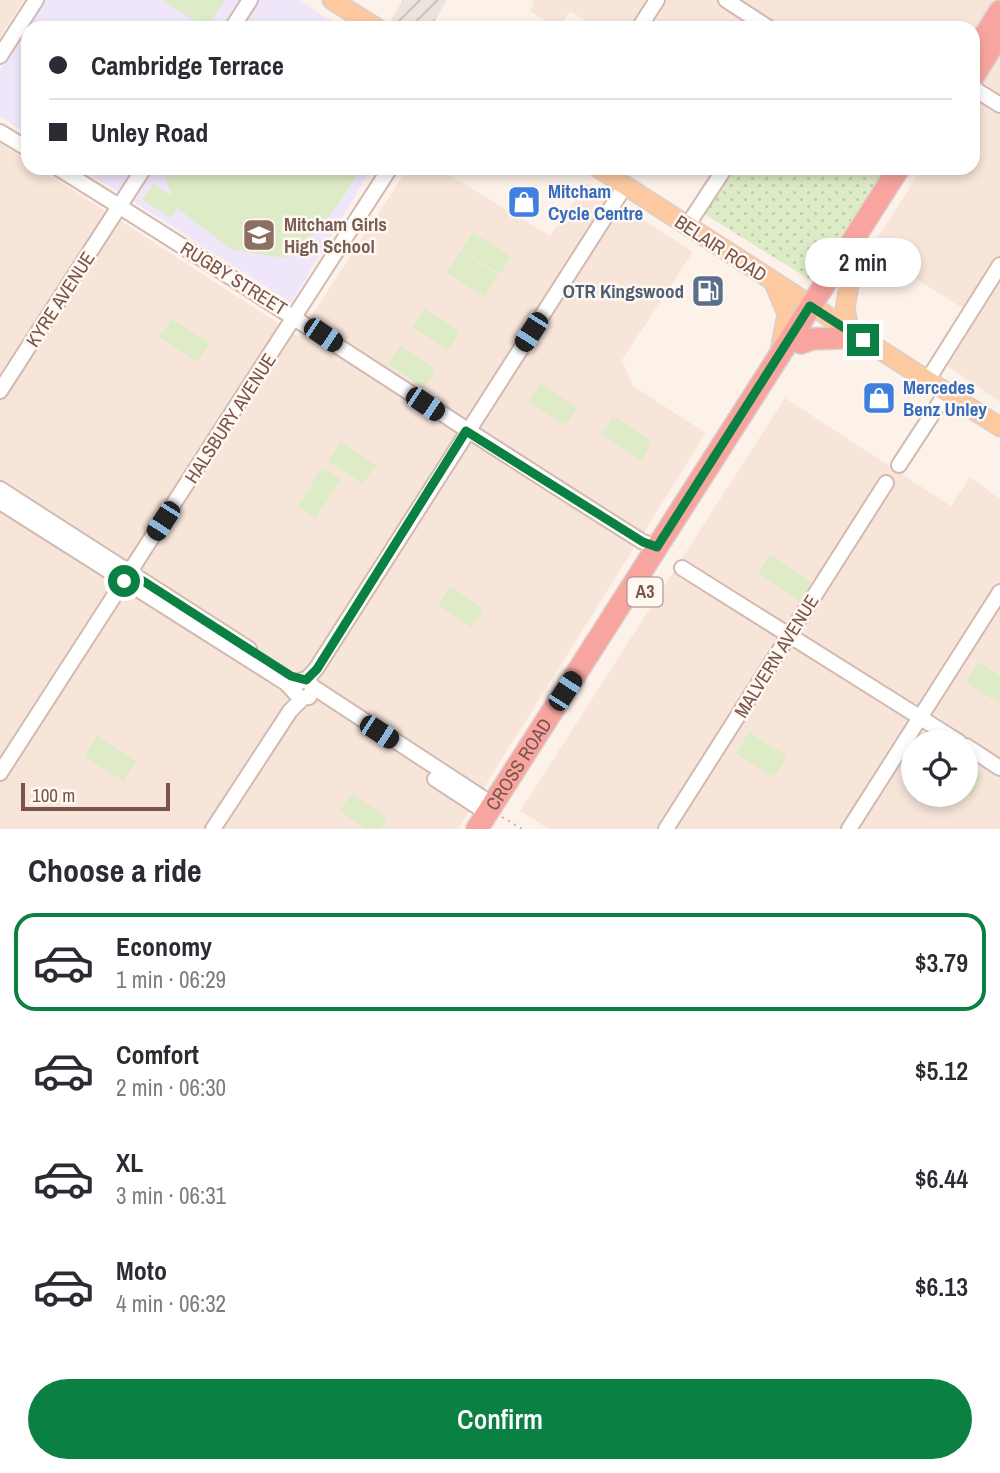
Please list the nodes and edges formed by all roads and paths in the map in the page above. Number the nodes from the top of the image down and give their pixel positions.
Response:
1 (36, 0) edge
2 (250, 0) edge
3 (332, 0) edge
4 (657, 0) edge
5 (726, 0) edge
6 (1000, 11) edge
7 (22, 21) edge
8 (236, 21) edge
9 (366, 21) edge
10 (644, 21) edge
11 (758, 21) edge
12 (21, 23) edge
13 (1000, 34) edge
14 (980, 42) edge
15 (0, 56) edge
16 (980, 66) edge
17 (980, 92) edge
18 (1000, 105) edge
19 (0, 132) edge
20 (21, 145) edge
21 (69, 175) edge
22 (140, 175) edge
23 (386, 175) edge
24 (608, 175) edge
25 (720, 175) edge
26 (895, 175) edge
27 (909, 175) edge
28 (625, 186) junction
29 (120, 206) junction
30 (687, 226) junction
31 (853, 262) junction
32 (1000, 265) edge
33 (774, 283) junction
34 (815, 309) junction
35 (296, 317) junction
36 (855, 334) junction
37 (801, 343) junction
38 (779, 353) junction
39 (927, 380) junction
40 (0, 391) edge
41 (946, 393) junction
42 (1000, 427) edge
43 (466, 431) junction
44 (899, 466) dead end
45 (886, 484) dead end
46 (5, 498) edge
47 (657, 547) junction
48 (682, 568) dead end
49 (126, 576) junction
50 (1000, 592) edge
51 (790, 634) junction
52 (305, 687) junction
53 (920, 717) junction
54 (940, 730) edge
55 (978, 754) edge
56 (1000, 768) edge
57 (0, 774) edge
58 (490, 818) edge
59 (213, 829) edge
60 (522, 829) edge
61 (666, 829) edge
62 (849, 829) edge

1 - 7 street
2 - 8 street
3 - 9 main road
4 - 10 street
5 - 11 street
6 - 14 highway
12 - 15 street
13 - 16 highway
17 - 18 street
19 - 20 street
21 - 29 street, RUGBY STREET
22 - 29 street, KYRE AVENUE
23 - 35 street, HALSBURY AVENUE
24 - 28 main road, BELAIR ROAD
25 - 30 street
26 - 34 highway, CROSS ROAD / A3
27 - 31 highway, CROSS ROAD / A3
28 - 30 main road, BELAIR ROAD
28 - 43 street
29 - 35 street, RUGBY STREET
29 - 40 street, KYRE AVENUE
30 - 33 main road, BELAIR ROAD
31 - 34 highway, CROSS ROAD / A3
31 - 36 main road
32 - 39 street
33 - 34 main road, BELAIR ROAD
33 - 38 main road
34 - 36 main road, BELAIR ROAD
34 - 37 highway, CROSS ROAD / A3
34 - 38 highway, CROSS ROAD / A3
35 - 43 street, RUGBY STREET
35 - 49 street, HALSBURY AVENUE
36 - 37 highway
36 - 39 main road, BELAIR ROAD
37 - 58 highway, CROSS ROAD / A3
38 - 47 highway, CROSS ROAD / A3
39 - 41 main road, BELAIR ROAD
41 - 42 main road, BELAIR ROAD
41 - 44 street
43 - 47 street, RUGBY STREET
43 - 52 street
45 - 51 street, MALVERN AVENUE
46 - 49 street
47 - 58 highway, CROSS ROAD / A3
48 - 51 street
49 - 52 street
49 - 57 street, HALSBURY AVENUE
50 - 53 street
51 - 53 street
51 - 61 street, MALVERN AVENUE
52 - 58 street
52 - 59 street
53 - 54 street
53 - 62 street
55 - 56 street
58 - 60 path

